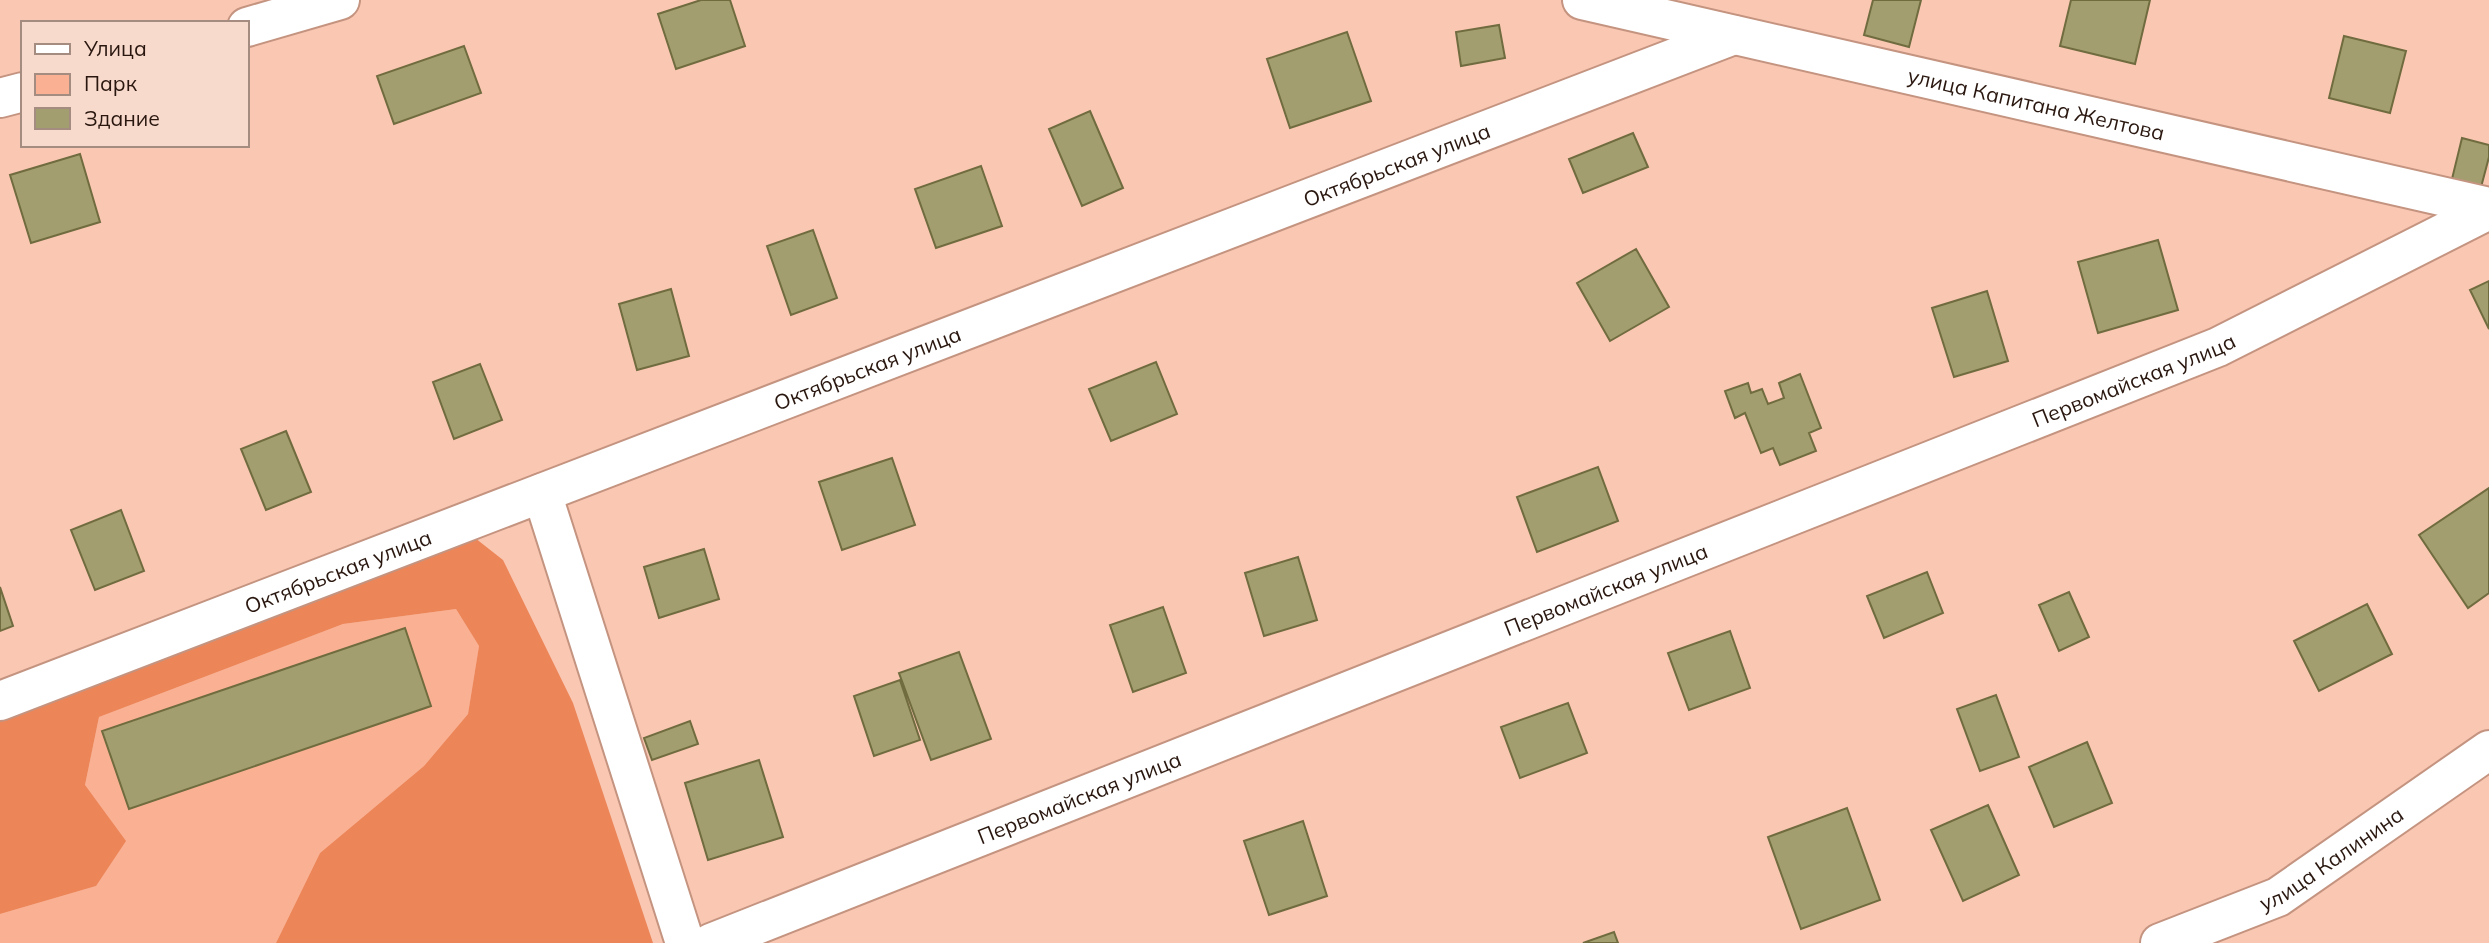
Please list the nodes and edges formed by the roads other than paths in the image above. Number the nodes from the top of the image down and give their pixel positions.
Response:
1 (340, 0) edge
2 (1582, 0) edge
3 (248, 27) edge
4 (1734, 35) junction
5 (21, 93) edge
6 (0, 98) edge
7 (2489, 208) edge
8 (542, 493) junction
9 (0, 701) edge
10 (2489, 750) edge
11 (685, 943) edge
12 (711, 943) edge
13 (2160, 943) edge

1 - 3 street
2 - 4 street, улица Капитана Желтова
4 - 7 street, улица Капитана Желтова
4 - 8 street, Октябрьская улица
5 - 6 street
7 - 12 street, Первомайская улица
8 - 9 street, Октябрьская улица
8 - 11 street
10 - 13 street, улица Калинина

